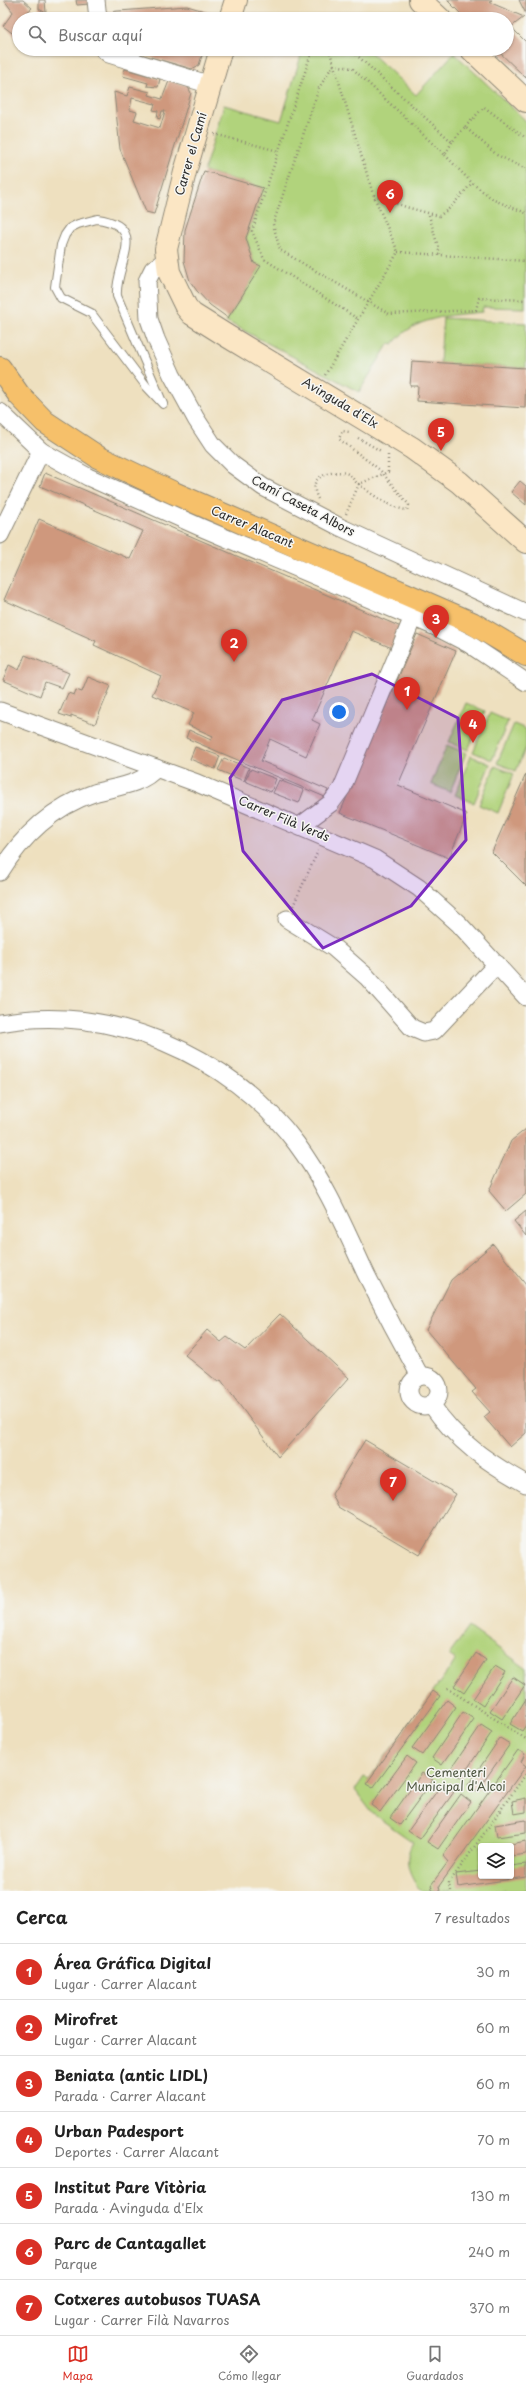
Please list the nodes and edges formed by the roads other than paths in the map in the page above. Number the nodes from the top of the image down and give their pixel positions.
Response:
1 (96, 0) edge
2 (236, 0) edge
3 (420, 0) edge
4 (97, 12) edge
5 (232, 12) edge
6 (433, 12) edge
7 (116, 56) edge
8 (219, 56) edge
9 (478, 56) edge
10 (211, 84) junction
11 (526, 101) edge
12 (167, 260) junction
13 (0, 368) edge
14 (163, 404) joint
15 (0, 412) edge
16 (40, 451) junction
17 (0, 535) edge
18 (526, 542) edge
19 (526, 613) edge
20 (413, 617) junction
21 (524, 656) edge
22 (526, 682) edge
23 (0, 711) edge
24 (156, 768) junction
25 (300, 826) junction
26 (0, 872) edge
27 (287, 919) road end
28 (497, 964) junction
29 (526, 997) edge
30 (0, 1023) edge
31 (420, 1376) junction
32 (432, 1404) junction
33 (526, 1484) edge

1 - 4 street
2 - 5 street
3 - 6 street
7 - 10 street
8 - 10 street, Carrer el Camí
9 - 11 street
10 - 12 street, Carrer el Camí
12 - 18 street, Avinguda d'Elx
12 - 19 street, Camí Caseta Albors
13 - 21 main road, Carrer Alacant
14 - 14 lane
15 - 16 street, Carrer Alacant
16 - 17 street
16 - 20 street, Carrer Alacant
20 - 22 street, Carrer Alacant
20 - 25 street
23 - 24 street, Carrer Filà Verds
24 - 25 street, Carrer Filà Verds
24 - 26 street
25 - 28 street, Carrer Filà Verds
27 - 28 street
28 - 29 street, Carrer Filà Verds
30 - 31 street
31 - 32 street
31 - 32 street
32 - 33 street

